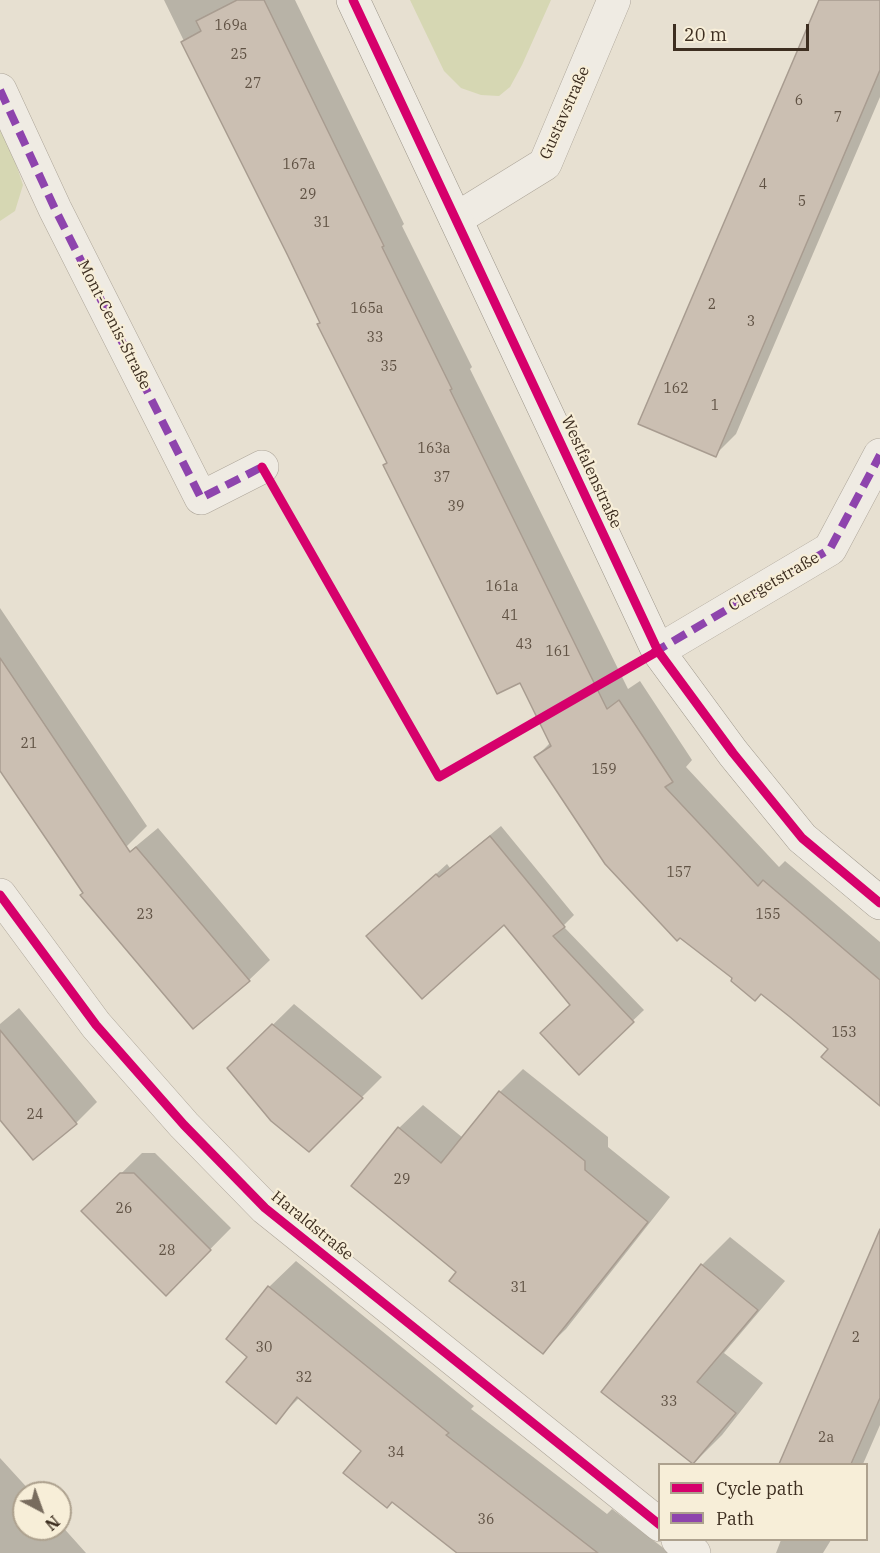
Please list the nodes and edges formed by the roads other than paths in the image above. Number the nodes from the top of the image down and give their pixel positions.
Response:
1 (353, 0) edge
2 (614, 0) edge
3 (0, 90) edge
4 (456, 219) junction
5 (880, 455) edge
6 (262, 467) dead end
7 (658, 651) junction
8 (0, 895) edge
9 (880, 903) edge
10 (658, 1523) edge
11 (680, 1541) edge
12 (694, 1553) edge

1 - 4 street, Westfalenstraße
2 - 4 street, Gustavstraße
3 - 6 street, Mont-Cenis-Straße
4 - 7 street, Westfalenstraße
5 - 7 street, Clergetstraße
7 - 9 street, Westfalenstraße
8 - 10 street, Haraldstraße
11 - 12 street

